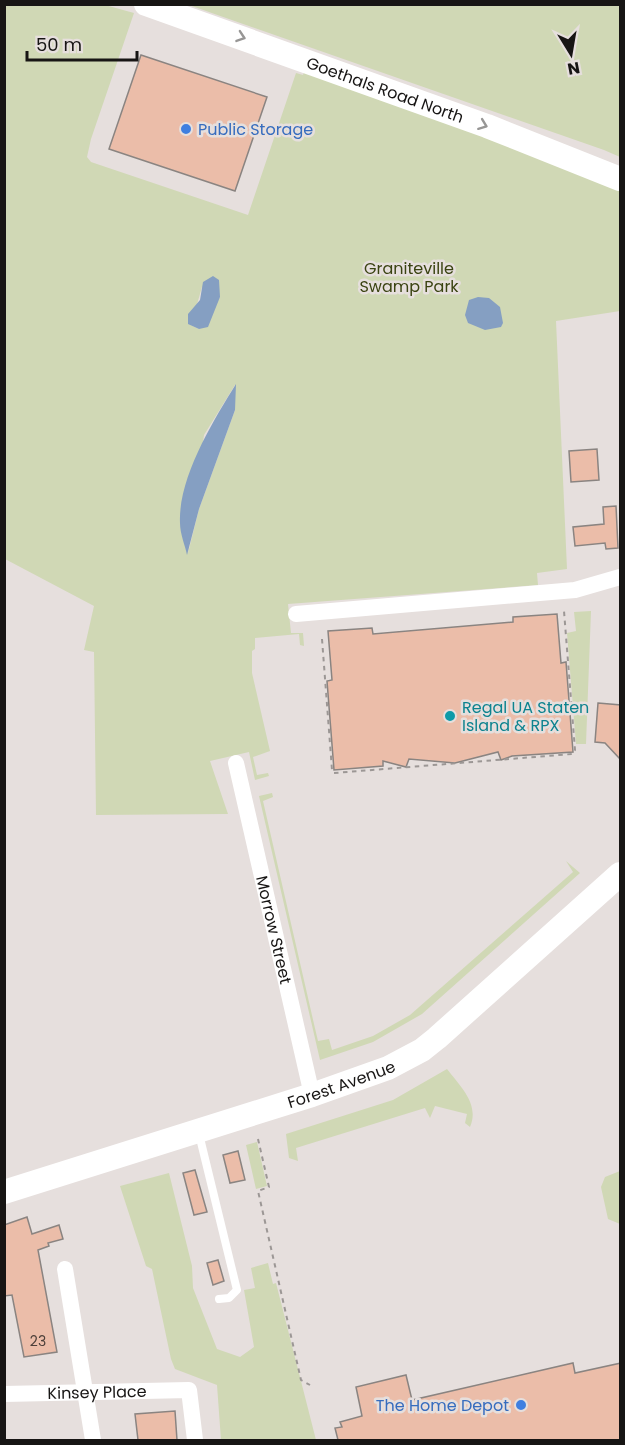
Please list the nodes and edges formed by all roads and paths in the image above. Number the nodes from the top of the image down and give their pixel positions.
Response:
1 (146, 4) edge
2 (621, 179) edge
3 (621, 578) edge
4 (564, 611) dead end
5 (296, 614) dead end
6 (322, 639) dead end
7 (236, 763) dead end
8 (621, 874) edge
9 (312, 1095) junction
10 (198, 1130) junction
11 (258, 1139) dead end
12 (4, 1192) edge
13 (65, 1269) dead end
14 (219, 1299) dead end
15 (310, 1385) dead end
16 (86, 1392) junction
17 (4, 1394) edge
18 (93, 1440) edge
19 (195, 1440) edge

1 -> 2 main road, Goethals Road North
3 - 5 street
4 - 6 path
7 - 9 street, Morrow Street
8 - 9 main road, Forest Avenue
9 - 10 main road, Forest Avenue
10 - 12 main road, Forest Avenue
10 - 14 lane
11 - 15 path
13 - 16 street
16 - 17 street, Kinsey Place
16 - 18 street
16 - 19 street, Kinsey Place

